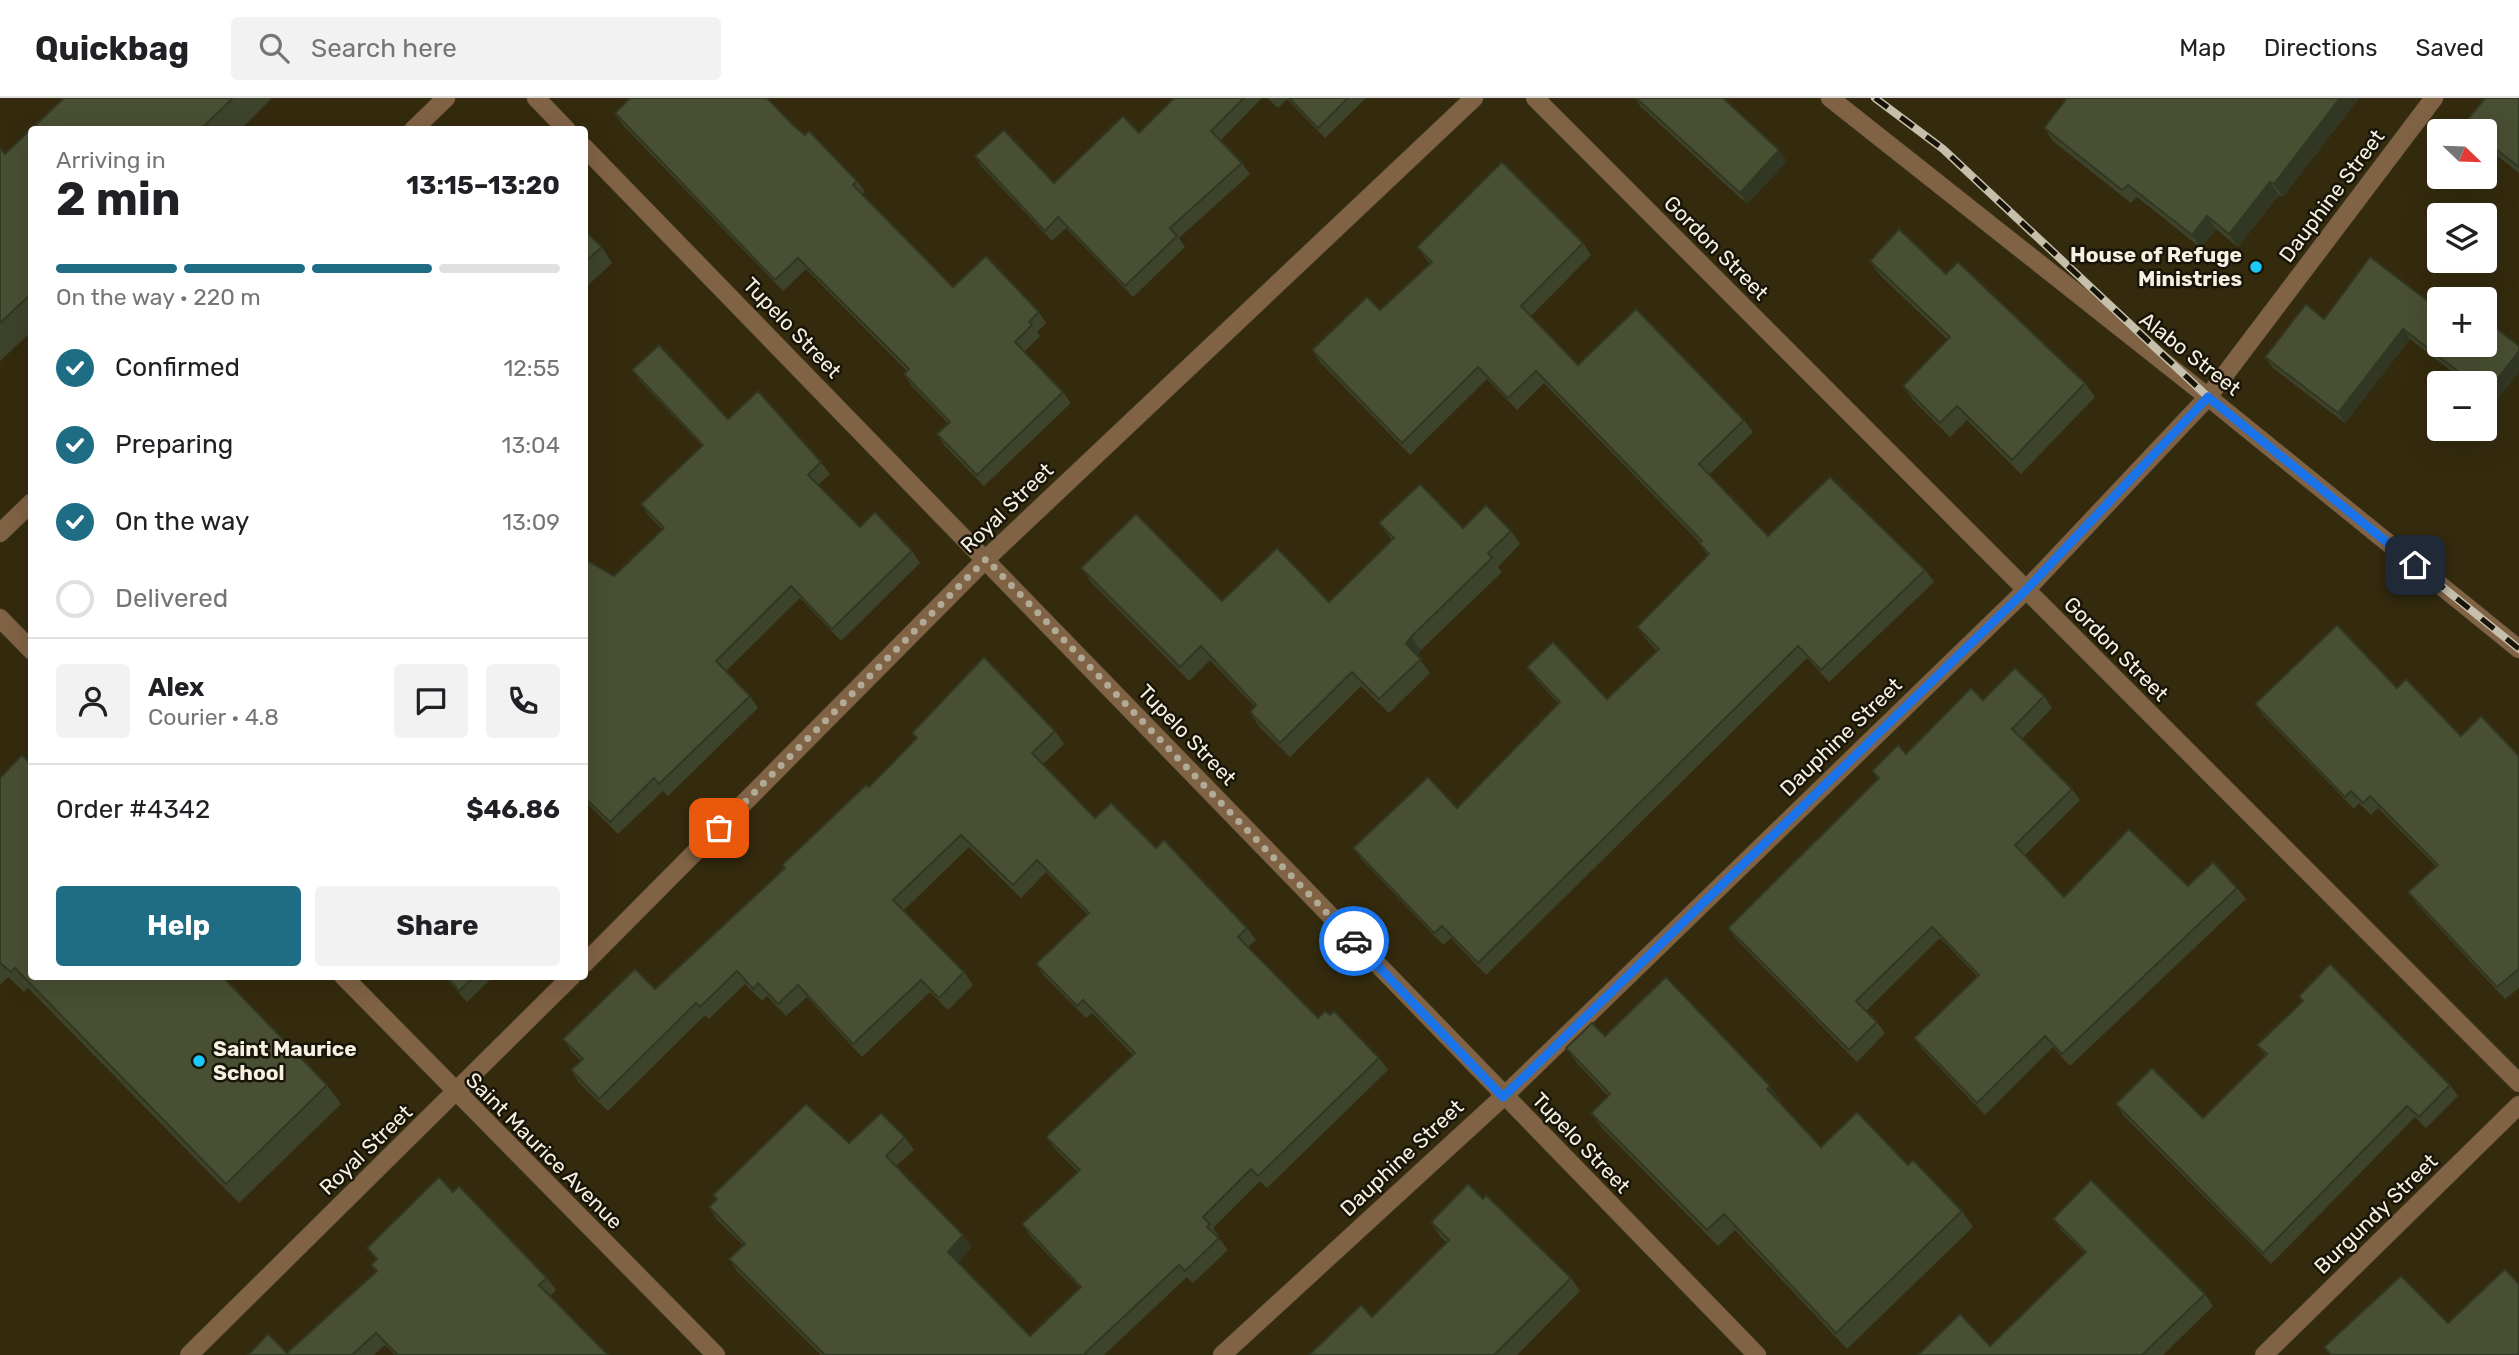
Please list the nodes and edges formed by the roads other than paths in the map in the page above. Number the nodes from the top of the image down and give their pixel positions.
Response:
1 (446, 98) edge
2 (536, 98) edge
3 (1474, 98) edge
4 (1535, 98) edge
5 (1830, 98) edge
6 (2434, 98) edge
7 (417, 126) edge
8 (563, 126) edge
9 (588, 151) edge
10 (2208, 397) junction
11 (28, 506) edge
12 (0, 533) edge
13 (986, 559) junction
14 (2025, 591) junction
15 (0, 618) edge
16 (28, 647) edge
17 (2519, 649) edge
18 (588, 960) edge
19 (347, 980) edge
20 (568, 980) edge
21 (2519, 1083) edge
22 (456, 1094) junction
23 (1503, 1097) junction
24 (2519, 1105) edge
25 (189, 1355) edge
26 (716, 1355) edge
27 (1222, 1355) edge
28 (1757, 1355) edge
29 (2264, 1355) edge

1 - 7 street
2 - 8 street
3 - 13 street, Royal Street
4 - 14 street, Gordon Street
5 - 10 street, Alabo Street
6 - 10 street, Dauphine Street
9 - 13 street, Tupelo Street
10 - 14 street, Dauphine Street
10 - 17 street, Alabo Street
11 - 12 street
13 - 18 street, Royal Street
13 - 23 street, Tupelo Street
14 - 21 street, Gordon Street
14 - 23 street, Dauphine Street
15 - 16 street
19 - 22 street, Saint Maurice Avenue
20 - 22 street, Royal Street
22 - 25 street, Royal Street
22 - 26 street, Saint Maurice Avenue
23 - 27 street, Dauphine Street
23 - 28 street, Tupelo Street
24 - 29 street, Burgundy Street

